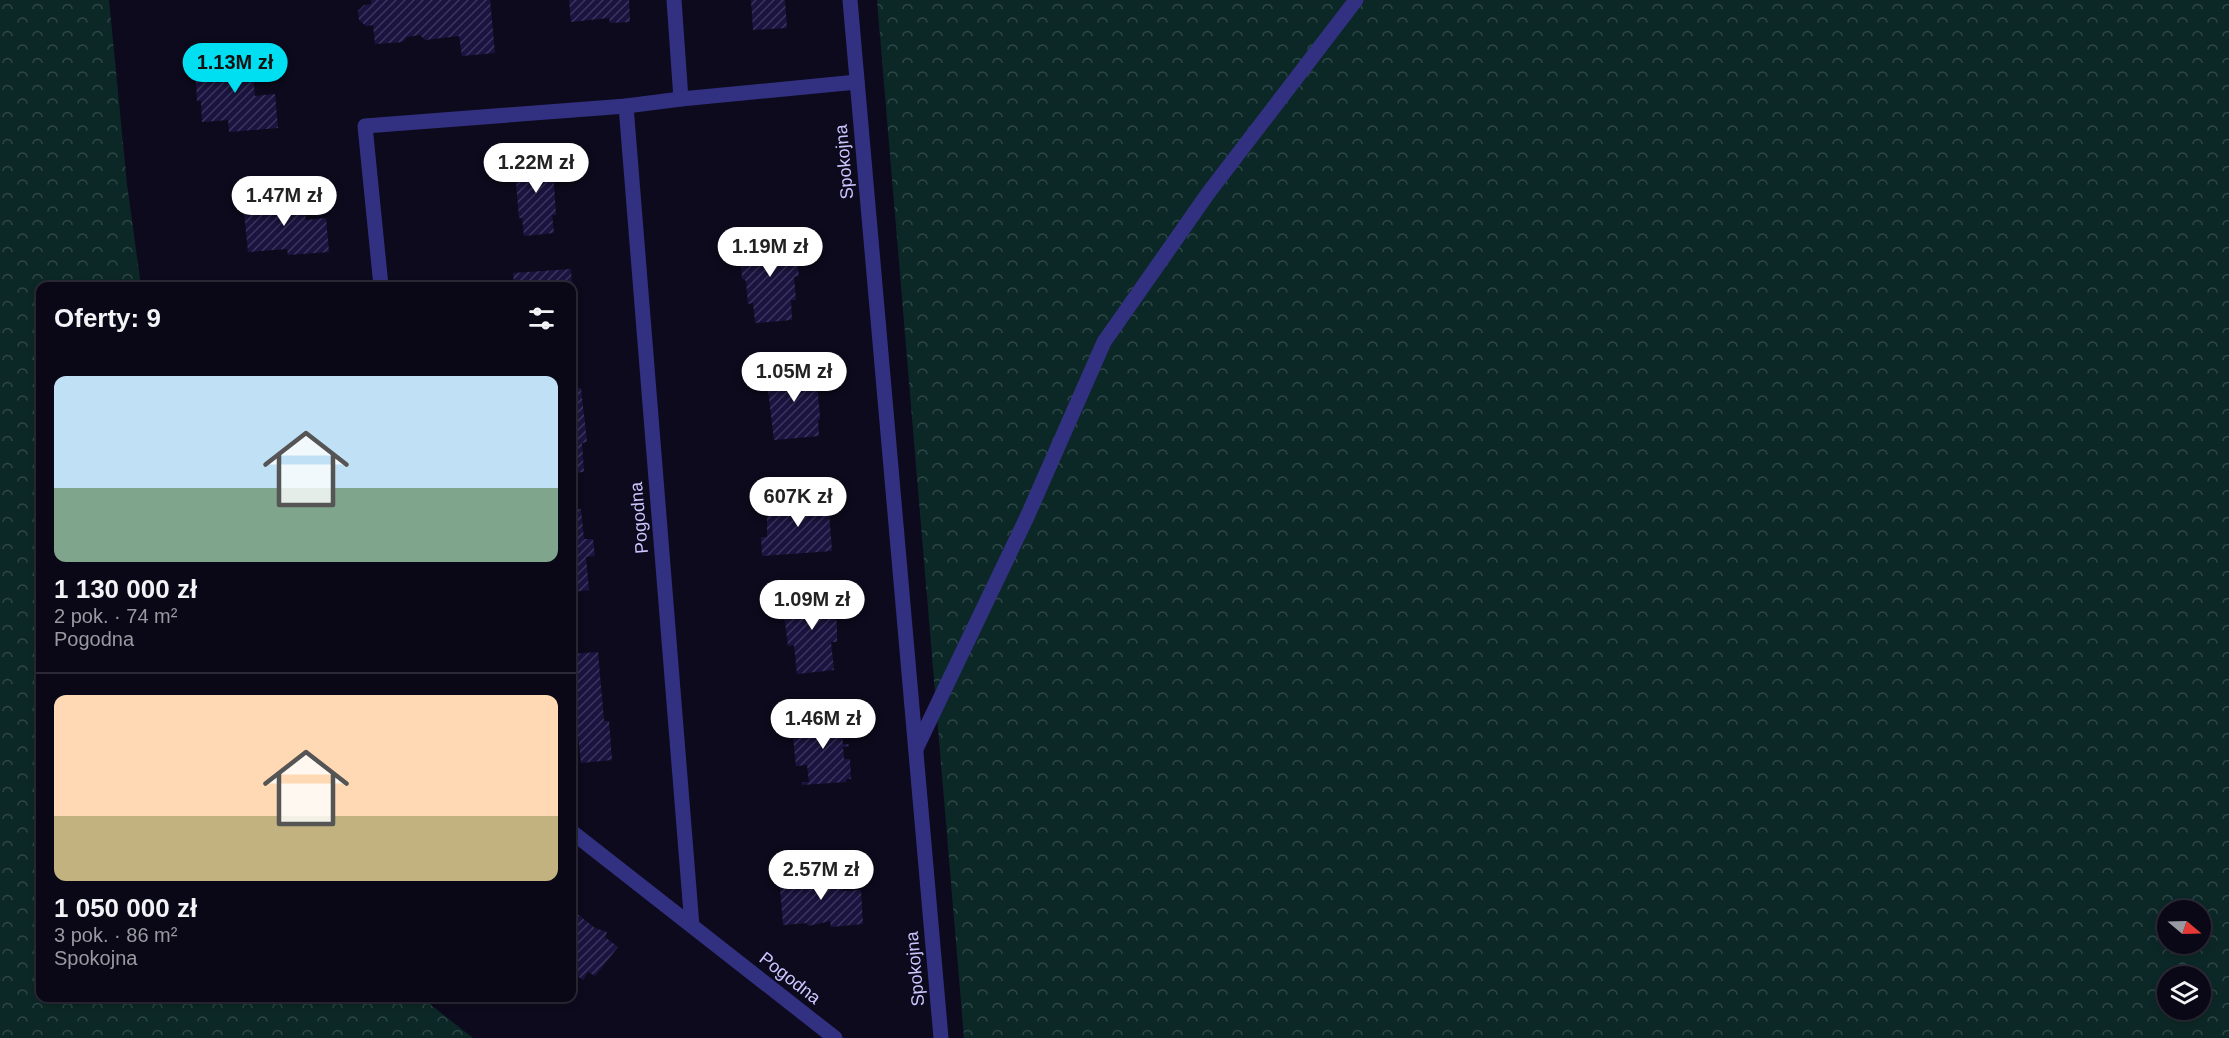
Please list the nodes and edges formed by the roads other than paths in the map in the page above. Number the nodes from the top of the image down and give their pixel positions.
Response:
1 (674, 0) edge
2 (850, 0) edge
3 (1356, 0) edge
4 (857, 82) junction
5 (681, 99) junction
6 (626, 106) junction
7 (381, 282) edge
8 (914, 751) junction
9 (576, 835) edge
10 (692, 926) junction
11 (836, 1038) edge
12 (940, 1038) edge

1 - 5 street
2 - 4 street, Spokojna
3 - 8 street
4 - 5 street
4 - 8 street, Spokojna
5 - 6 street
6 - 7 street
6 - 10 street, Pogodna
8 - 12 street, Spokojna
9 - 10 street, Pogodna
10 - 11 street, Pogodna

